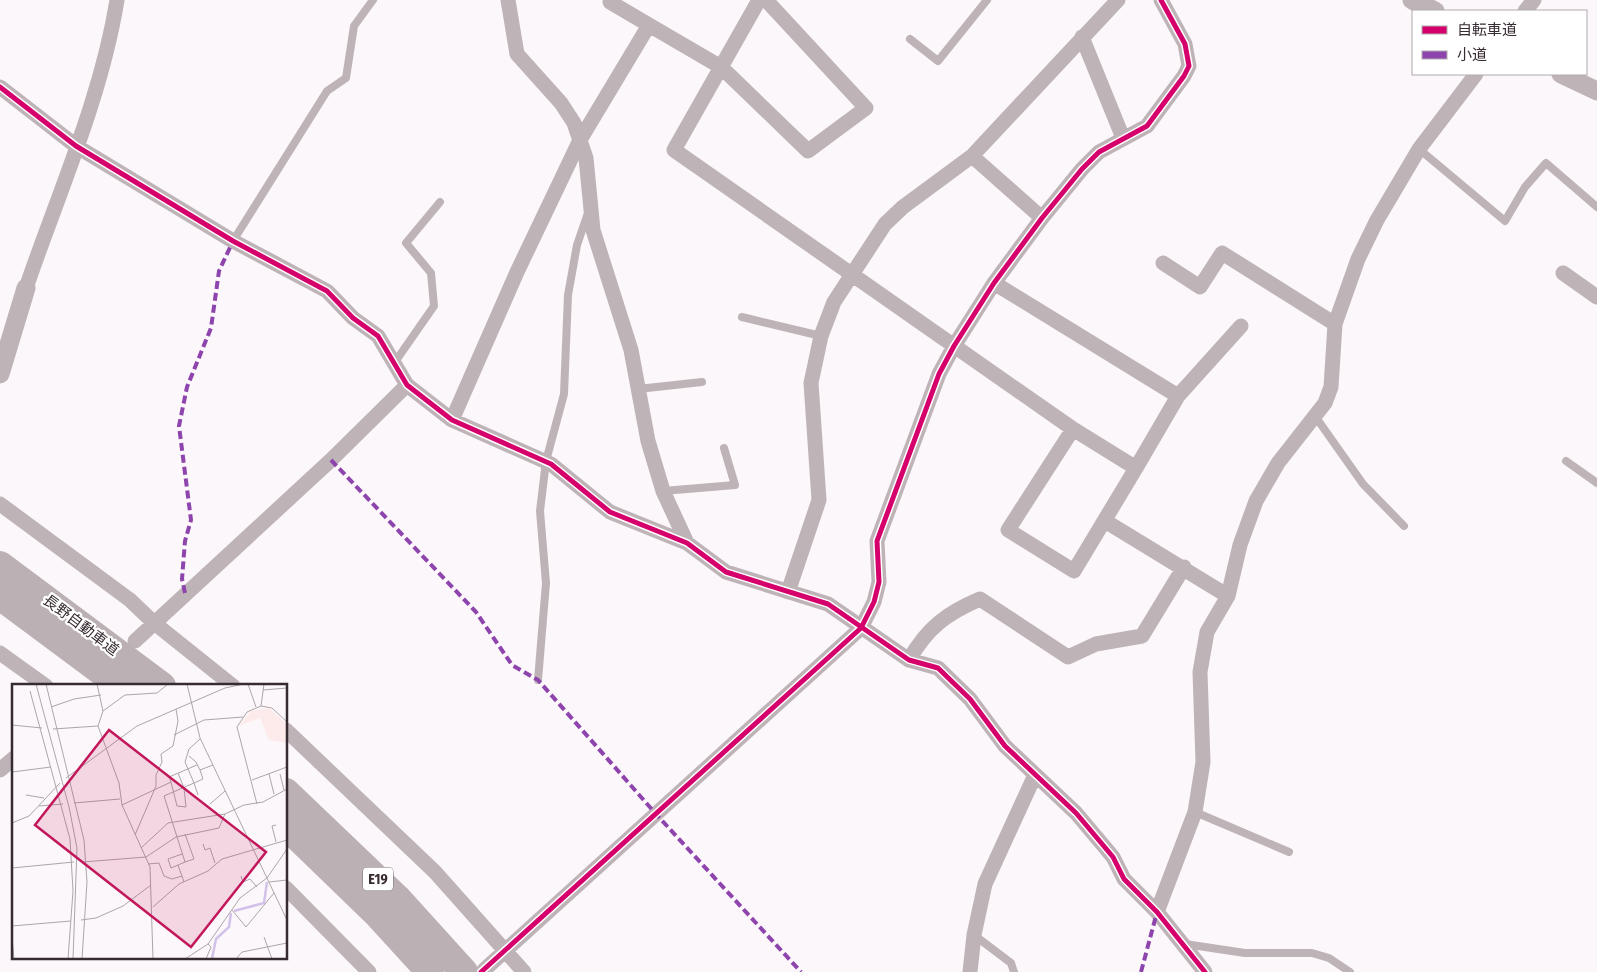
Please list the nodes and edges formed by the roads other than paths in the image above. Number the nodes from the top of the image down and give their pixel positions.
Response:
1 (117, 0) edge
2 (372, 0) edge
3 (508, 0) edge
4 (611, 0) edge
5 (759, 0) edge
6 (766, 0) edge
7 (987, 0) edge
8 (1118, 0) edge
9 (1161, 0) edge
10 (1412, 0) edge
11 (1534, 0) edge
12 (1432, 10) edge
13 (1526, 10) edge
14 (649, 25) junction
15 (1082, 37) junction
16 (910, 39) dead end
17 (721, 67) junction
18 (1475, 75) edge
19 (1563, 75) edge
20 (0, 88) edge
21 (1597, 91) edge
22 (1123, 138) junction
23 (580, 140) junction
24 (76, 146) junction
25 (1419, 149) junction
26 (972, 156) junction
27 (440, 202) dead end
28 (591, 205) junction
29 (1597, 207) edge
30 (1042, 218) junction
31 (233, 241) junction
32 (1163, 264) dead end
33 (1563, 273) dead end
34 (851, 276) junction
35 (994, 283) junction
36 (26, 288) joint
37 (1597, 298) edge
38 (742, 317) dead end
39 (1335, 324) junction
40 (1241, 326) dead end
41 (822, 336) junction
42 (954, 346) junction
43 (395, 362) junction
44 (0, 374) edge
45 (702, 382) dead end
46 (408, 385) junction
47 (638, 389) junction
48 (1178, 396) junction
49 (1315, 416) junction
50 (452, 420) junction
51 (1073, 429) junction
52 (724, 448) dead end
53 (546, 461) junction
54 (1566, 461) dead end
55 (1136, 468) junction
56 (1597, 483) edge
57 (663, 491) junction
58 (0, 504) edge
59 (1105, 521) junction
60 (1404, 526) dead end
61 (687, 543) junction
62 (0, 565) edge
63 (1184, 567) junction
64 (788, 592) junction
65 (0, 596) edge
66 (1228, 596) junction
67 (154, 622) junction
68 (861, 628) junction
69 (134, 641) dead end
70 (0, 653) edge
71 (909, 660) junction
72 (538, 680) dead end
73 (43, 684) edge
74 (118, 684) edge
75 (159, 684) edge
76 (231, 684) edge
77 (288, 732) edge
78 (12, 760) edge
79 (0, 770) edge
80 (1035, 775) junction
81 (288, 794) edge
82 (1195, 812) junction
83 (288, 828) edge
84 (1289, 852) dead end
85 (288, 890) edge
86 (1157, 912) junction
87 (974, 935) junction
88 (1185, 944) junction
89 (506, 949) junction
90 (474, 971) edge
91 (369, 972) edge
92 (430, 972) edge
93 (524, 972) edge
94 (970, 972) edge
95 (1014, 972) edge
96 (1205, 972) edge
97 (1350, 972) edge

1 - 24 street
2 - 31 lane
3 - 23 street
4 - 14 street
5 - 17 street
6 - 17 street
7 - 16 lane
8 - 15 street
9 - 22 street
10 - 12 street
11 - 13 street
14 - 17 street
14 - 23 street
15 - 22 street
15 - 26 street
17 - 34 street
18 - 25 street
19 - 21 street
20 - 24 street
22 - 30 street
23 - 28 street
23 - 50 street
24 - 31 street
24 - 36 street
25 - 29 lane
25 - 39 street
26 - 30 street
26 - 34 street
27 - 43 lane
28 - 47 street
28 - 53 lane
30 - 35 street
31 - 43 street
32 - 39 street
33 - 37 street
34 - 41 street
34 - 42 street
35 - 42 street
35 - 48 street
36 - 44 street
38 - 41 lane
39 - 49 street
40 - 48 street
41 - 64 street
42 - 51 street
42 - 68 street
43 - 46 street
45 - 47 lane
46 - 50 street
46 - 67 street
47 - 57 street
48 - 55 street
49 - 60 lane
49 - 66 street
50 - 53 street
51 - 55 street
51 - 59 street
52 - 57 lane
53 - 61 street
53 - 72 lane
54 - 56 lane
55 - 59 street
57 - 61 street
58 - 67 street
59 - 63 street
61 - 64 street
62 - 75 highway, 長野自動車道
63 - 66 street
63 - 71 street
64 - 68 street
65 - 74 highway, 長野自動車道
66 - 82 street
67 - 69 street
67 - 76 street
68 - 71 street
68 - 89 street
70 - 73 street
71 - 80 street
77 - 89 street
78 - 79 street
80 - 86 street
80 - 87 street
81 - 90 highway, E19
82 - 84 lane
82 - 86 street
83 - 92 highway, E19
85 - 91 street
86 - 88 street
87 - 94 street
87 - 95 lane
88 - 96 street
88 - 97 lane
89 - 90 street
89 - 93 street

